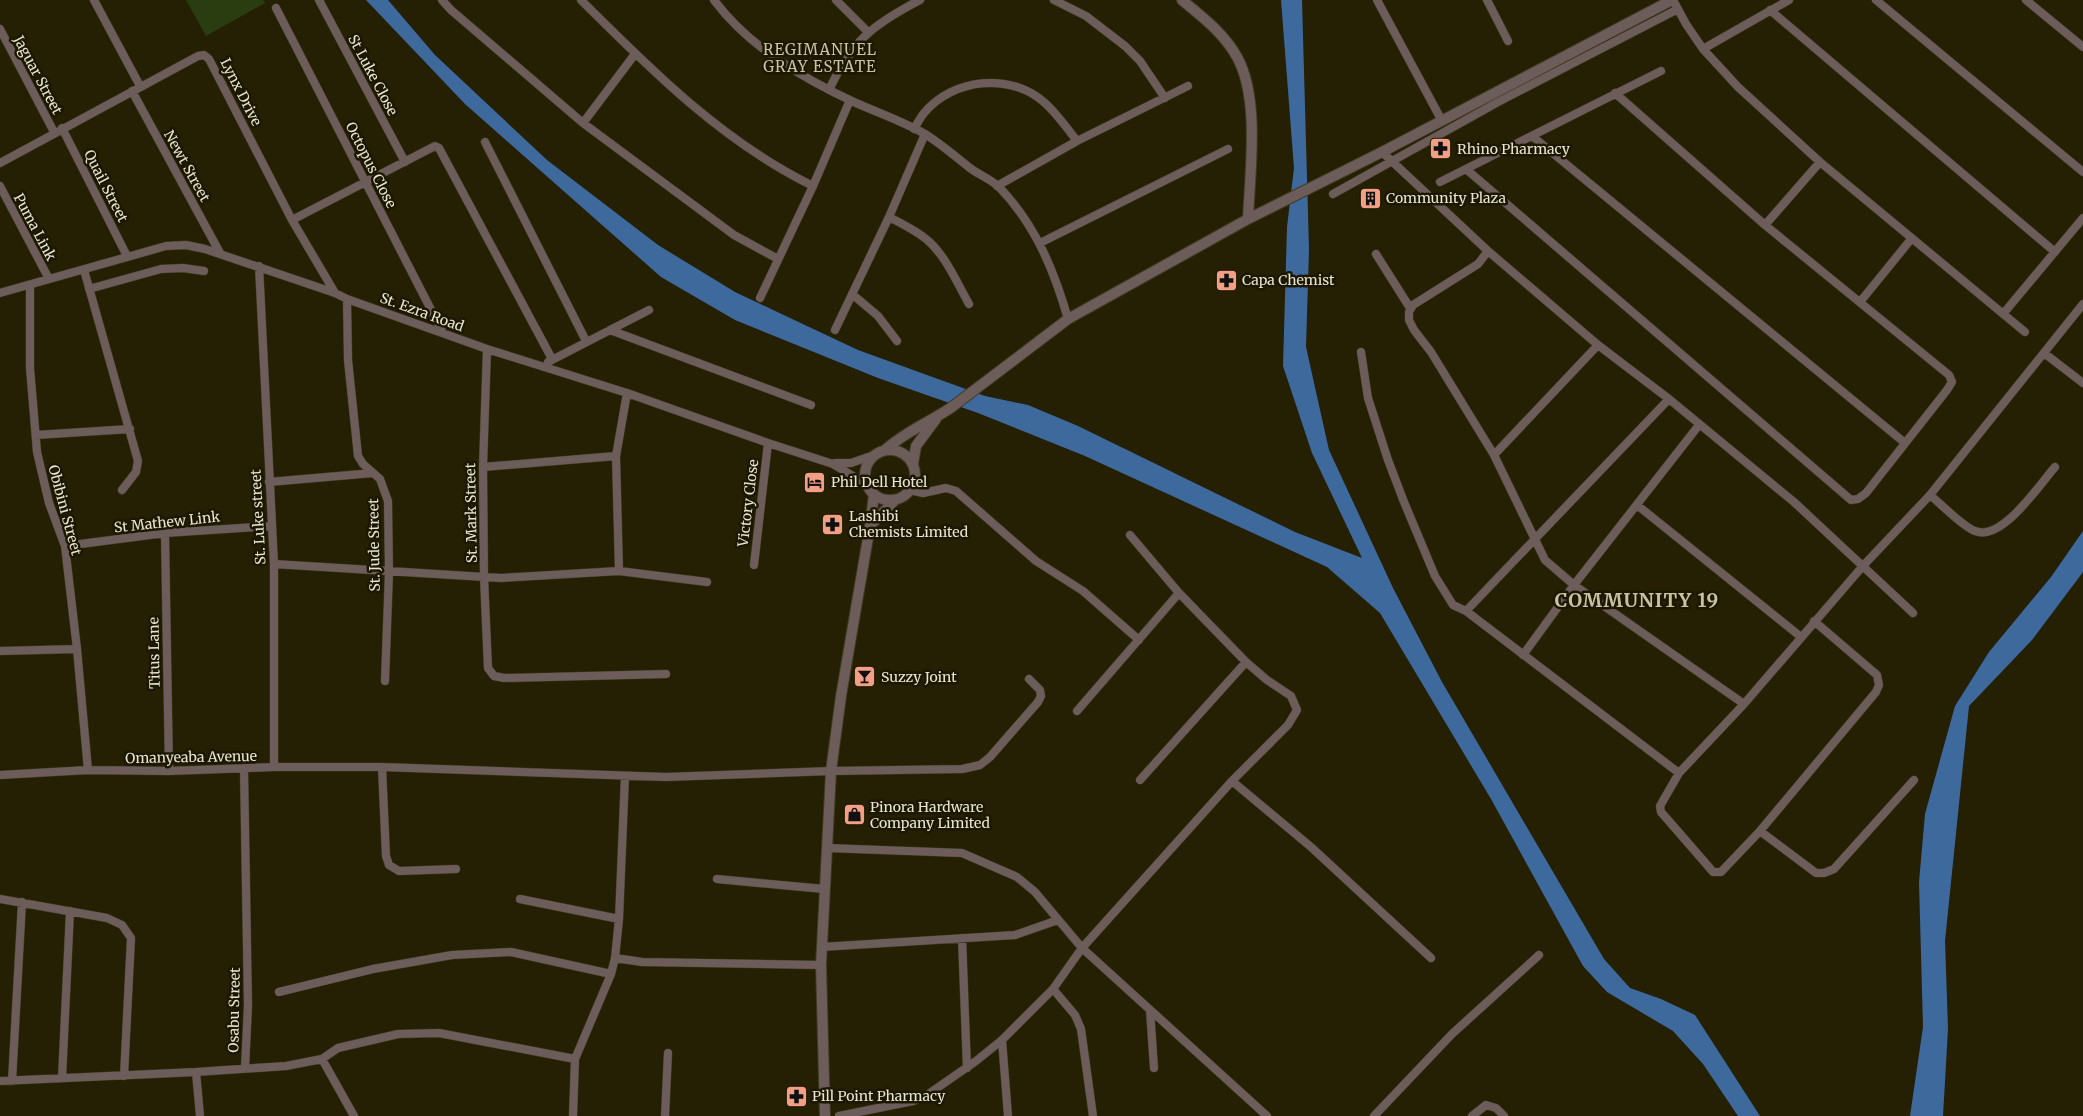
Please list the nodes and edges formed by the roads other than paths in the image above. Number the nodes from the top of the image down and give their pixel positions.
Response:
1 (94, 0) edge
2 (319, 0) edge
3 (442, 0) edge
4 (580, 0) edge
5 (714, 0) edge
6 (836, 0) edge
7 (920, 0) edge
8 (1054, 0) edge
9 (1182, 0) edge
10 (1377, 0) edge
11 (1487, 0) edge
12 (1789, 0) edge
13 (1876, 0) edge
14 (2026, 0) edge
15 (1674, 3) edge
16 (276, 8) dead end
17 (1770, 10) junction
18 (0, 29) edge
19 (868, 32) junction
20 (1508, 40) dead end
21 (2083, 47) edge
22 (1703, 49) junction
23 (635, 54) junction
24 (1661, 71) dead end
25 (140, 86) junction
26 (1188, 86) dead end
27 (829, 90) junction
28 (132, 91) junction
29 (1615, 94) junction
30 (1165, 98) junction
31 (850, 100) junction
32 (1442, 121) junction
33 (583, 123) junction
34 (914, 129) junction
35 (58, 130) junction
36 (925, 134) junction
37 (1532, 136) junction
38 (1077, 141) junction
39 (485, 142) dead end
40 (1228, 149) dead end
41 (1382, 152) junction
42 (405, 162) junction
43 (1392, 162) junction
44 (1820, 162) junction
45 (0, 163) edge
46 (1466, 169) junction
47 (2083, 172) edge
48 (365, 182) junction
49 (1440, 182) dead end
50 (0, 186) edge
51 (813, 186) junction
52 (998, 186) junction
53 (1333, 194) dead end
54 (889, 217) junction
55 (1248, 218) junction
56 (2083, 218) edge
57 (292, 220) junction
58 (1765, 225) junction
59 (1912, 238) junction
60 (1040, 243) junction
61 (1488, 251) junction
62 (2055, 252) junction
63 (220, 253) junction
64 (1376, 254) dead end
65 (127, 256) junction
66 (778, 259) junction
67 (259, 266) junction
68 (84, 270) junction
69 (204, 271) dead end
70 (48, 279) junction
71 (30, 285) junction
72 (89, 289) junction
73 (0, 293) edge
74 (335, 293) junction
75 (852, 294) junction
76 (760, 298) dead end
77 (347, 299) junction
78 (1860, 302) junction
79 (969, 304) dead end
80 (2083, 304) edge
81 (1410, 308) junction
82 (649, 310) dead end
83 (2003, 314) junction
84 (1068, 319) junction
85 (610, 330) junction
86 (835, 330) dead end
87 (2025, 332) dead end
88 (443, 334) junction
89 (586, 341) junction
90 (897, 341) dead end
91 (1598, 345) junction
92 (487, 349) junction
93 (1361, 352) dead end
94 (2044, 353) junction
95 (552, 359) junction
96 (542, 366) junction
97 (2083, 383) edge
98 (627, 393) junction
99 (1669, 399) junction
100 (810, 405) dead end
101 (936, 418) junction
102 (1699, 425) junction
103 (130, 428) junction
104 (36, 435) junction
105 (1905, 443) junction
106 (768, 444) junction
107 (885, 450) junction
108 (874, 455) junction
109 (1494, 455) junction
110 (616, 456) junction
111 (833, 464) junction
112 (913, 464) junction
113 (483, 467) junction
114 (2055, 467) dead end
115 (373, 473) junction
116 (269, 482) junction
117 (866, 484) junction
118 (122, 490) dead end
119 (910, 490) junction
120 (874, 494) junction
121 (1930, 495) junction
122 (895, 500) junction
123 (1637, 505) junction
124 (272, 526) junction
125 (870, 526) junction
126 (165, 533) junction
127 (1130, 535) dead end
128 (1535, 537) junction
129 (65, 546) junction
130 (274, 564) junction
131 (754, 565) dead end
132 (1862, 567) junction
133 (618, 570) junction
134 (388, 572) junction
135 (484, 577) junction
136 (707, 582) dead end
137 (1574, 585) junction
138 (1179, 593) junction
139 (1466, 611) junction
140 (1913, 613) dead end
141 (1814, 621) junction
142 (1801, 637) junction
143 (1139, 640) junction
144 (77, 649) junction
145 (0, 651) edge
146 (1523, 655) junction
147 (1246, 662) junction
148 (666, 674) dead end
149 (1029, 679) dead end
150 (384, 681) dead end
151 (1744, 704) junction
152 (1077, 711) dead end
153 (274, 767) junction
154 (382, 767) junction
155 (244, 768) junction
156 (88, 770) junction
157 (831, 770) junction
158 (169, 771) junction
159 (1680, 773) junction
160 (0, 775) edge
161 (625, 776) junction
162 (1140, 780) dead end
163 (1914, 780) dead end
164 (1232, 781) junction
165 (1760, 831) junction
166 (827, 848) junction
167 (456, 869) dead end
168 (717, 879) dead end
169 (824, 889) junction
170 (0, 899) edge
171 (520, 899) dead end
172 (22, 902) junction
173 (70, 911) junction
174 (619, 919) junction
175 (1058, 920) junction
176 (962, 938) junction
177 (822, 946) junction
178 (1082, 948) junction
179 (1539, 955) dead end
180 (614, 958) junction
181 (1431, 958) dead end
182 (821, 965) junction
183 (612, 974) junction
184 (1052, 989) junction
185 (279, 992) dead end
186 (1150, 1010) junction
187 (1002, 1040) junction
188 (668, 1053) dead end
189 (322, 1059) junction
190 (575, 1059) junction
191 (245, 1068) junction
192 (967, 1068) junction
193 (1154, 1068) dead end
194 (196, 1072) junction
195 (124, 1076) junction
196 (62, 1078) junction
197 (0, 1081) edge
198 (12, 1081) junction
199 (200, 1116) edge
200 (354, 1116) edge
201 (573, 1116) edge
202 (665, 1116) edge
203 (825, 1116) edge
204 (839, 1116) edge
205 (1008, 1116) edge
206 (1092, 1116) edge
207 (1267, 1116) edge
208 (1374, 1116) edge
209 (1472, 1116) edge
210 (1504, 1116) edge

1 - 25 street
2 - 42 street, St Luke Close
3 - 33 street
4 - 23 street
5 - 27 street
6 - 19 street
7 - 19 street
8 - 30 street
9 - 55 street
10 - 32 street
11 - 20 street
12 - 17 street
13 - 47 street
14 - 21 street
15 - 22 street
15 - 32 street
15 - 43 street
16 - 48 street, Octopus Close
17 - 22 street
17 - 62 street
18 - 35 street, Jaguar Street
19 - 27 street
22 - 44 street
23 - 33 street
23 - 51 street
24 - 29 street
25 - 28 street, Lynx Drive
25 - 57 street, Lynx Drive
26 - 30 street
27 - 31 street
28 - 35 street, Lynx Drive
28 - 63 street, Newt Street
29 - 37 street
29 - 58 street
30 - 38 street
31 - 34 street
31 - 51 street
32 - 41 street
33 - 66 street
34 - 36 street
34 - 38 street
35 - 45 street, Lynx Drive
35 - 65 street, Quail Street
36 - 52 street
36 - 54 street
37 - 46 street
37 - 105 street
38 - 52 street
39 - 89 street
40 - 60 street
41 - 43 street
41 - 55 street
42 - 48 street
42 - 95 street
43 - 53 street
43 - 61 street
44 - 58 street
44 - 59 street
46 - 49 street
46 - 105 street
48 - 57 street
48 - 88 street, Octopus Close
50 - 70 street, Puma Link
51 - 66 street
52 - 60 street
54 - 75 street
54 - 79 street
55 - 84 street
56 - 62 street
57 - 74 street, Lynx Drive
58 - 78 street
59 - 78 street
59 - 83 street
60 - 84 street
61 - 81 street
61 - 91 street
62 - 83 street
63 - 65 street, St. Ezra Road
63 - 67 street, St. Ezra Road
64 - 81 street
65 - 68 street, St. Ezra Road
66 - 76 street
67 - 74 street, St. Ezra Road
67 - 116 street, St. Luke street
68 - 70 street, St. Ezra Road
68 - 72 street
69 - 72 street
70 - 71 street, St. Ezra Road
71 - 73 street, St. Ezra Road
71 - 104 street, Obibini Street
72 - 103 street
74 - 77 street, St. Ezra Road
75 - 86 street
75 - 90 street
77 - 88 street, St. Ezra Road
77 - 115 street, St. Jude Street
78 - 105 street
80 - 94 street
81 - 109 street
82 - 85 street
83 - 87 street
84 - 101 street
85 - 89 street
85 - 100 street
88 - 92 street, St. Ezra Road
89 - 95 street
91 - 99 street
91 - 109 street
92 - 96 street, St. Ezra Road
92 - 113 street, St. Mark Street
93 - 139 street
94 - 97 street
94 - 121 street
95 - 96 street
96 - 98 street, St. Ezra Road
98 - 106 street, St. Ezra Road
98 - 110 street
99 - 102 street
99 - 128 street
101 - 107 street
101 - 112 street
102 - 123 street
102 - 132 street
103 - 104 street
103 - 118 street
104 - 129 street, Obibini Street
106 - 111 street, St. Ezra Road
106 - 131 street, Victory Close
107 - 108 street
107 - 112 street
108 - 111 street
108 - 117 street
109 - 128 street
110 - 113 street
110 - 133 street
111 - 117 street
112 - 119 street
113 - 135 street, St. Mark Street
114 - 121 street
115 - 116 street
115 - 134 street, St. Jude Street
116 - 124 street, St. Luke street
117 - 120 street
119 - 122 street
119 - 143 street
120 - 122 street
120 - 125 street
121 - 132 street
122 - 125 street
123 - 137 street
123 - 142 street
124 - 126 street, St Mathew Link
124 - 130 street, St. Luke street
125 - 157 street
126 - 129 street, St Mathew Link
126 - 158 street, Titus Lane
127 - 138 street
128 - 137 street
128 - 139 street
129 - 144 street, Obibini Street
130 - 134 street
130 - 153 street, St. Luke street
132 - 140 street
132 - 141 street
133 - 135 street
133 - 136 street
134 - 135 street
134 - 150 street, St. Jude Street
135 - 148 street, St. Mark Street
137 - 146 street
137 - 151 street
138 - 143 street
138 - 147 street
139 - 146 street
141 - 142 street
141 - 165 street
142 - 151 street
143 - 152 street
144 - 145 street
144 - 156 street, Obibini Street
146 - 159 street
147 - 162 street
147 - 164 street
149 - 157 street, Omanyeaba Avenue
151 - 159 street
153 - 154 street, Omanyeaba Avenue
153 - 155 street, Omanyeaba Avenue
154 - 161 street, Omanyeaba Avenue
154 - 167 street
155 - 158 street, Omanyeaba Avenue
155 - 191 street, Osabu Street
156 - 158 street, Omanyeaba Avenue
156 - 160 street, Omanyeaba Avenue
157 - 161 street, Omanyeaba Avenue
157 - 166 street
159 - 165 street
161 - 174 street
163 - 165 street
164 - 178 street
164 - 181 street
166 - 169 street
166 - 175 street
168 - 169 street
169 - 177 street
170 - 172 street
171 - 174 street
172 - 173 street
172 - 198 street
173 - 195 street
173 - 196 street
174 - 180 street
175 - 176 street
175 - 178 street
176 - 177 street
176 - 192 street
177 - 182 street
178 - 184 street
178 - 186 street
179 - 208 street
180 - 182 street
180 - 183 street
182 - 203 street
183 - 185 street
183 - 190 street
184 - 187 street
184 - 206 street
186 - 193 street
186 - 207 street
187 - 192 street
187 - 205 street
188 - 202 street
189 - 190 street
189 - 191 street
189 - 200 street
190 - 201 street
191 - 194 street, Osabu Street
192 - 204 street
194 - 195 street, Osabu Street
194 - 199 street
195 - 196 street, Osabu Street
196 - 198 street, Osabu Street
197 - 198 street, Osabu Street
209 - 210 street

